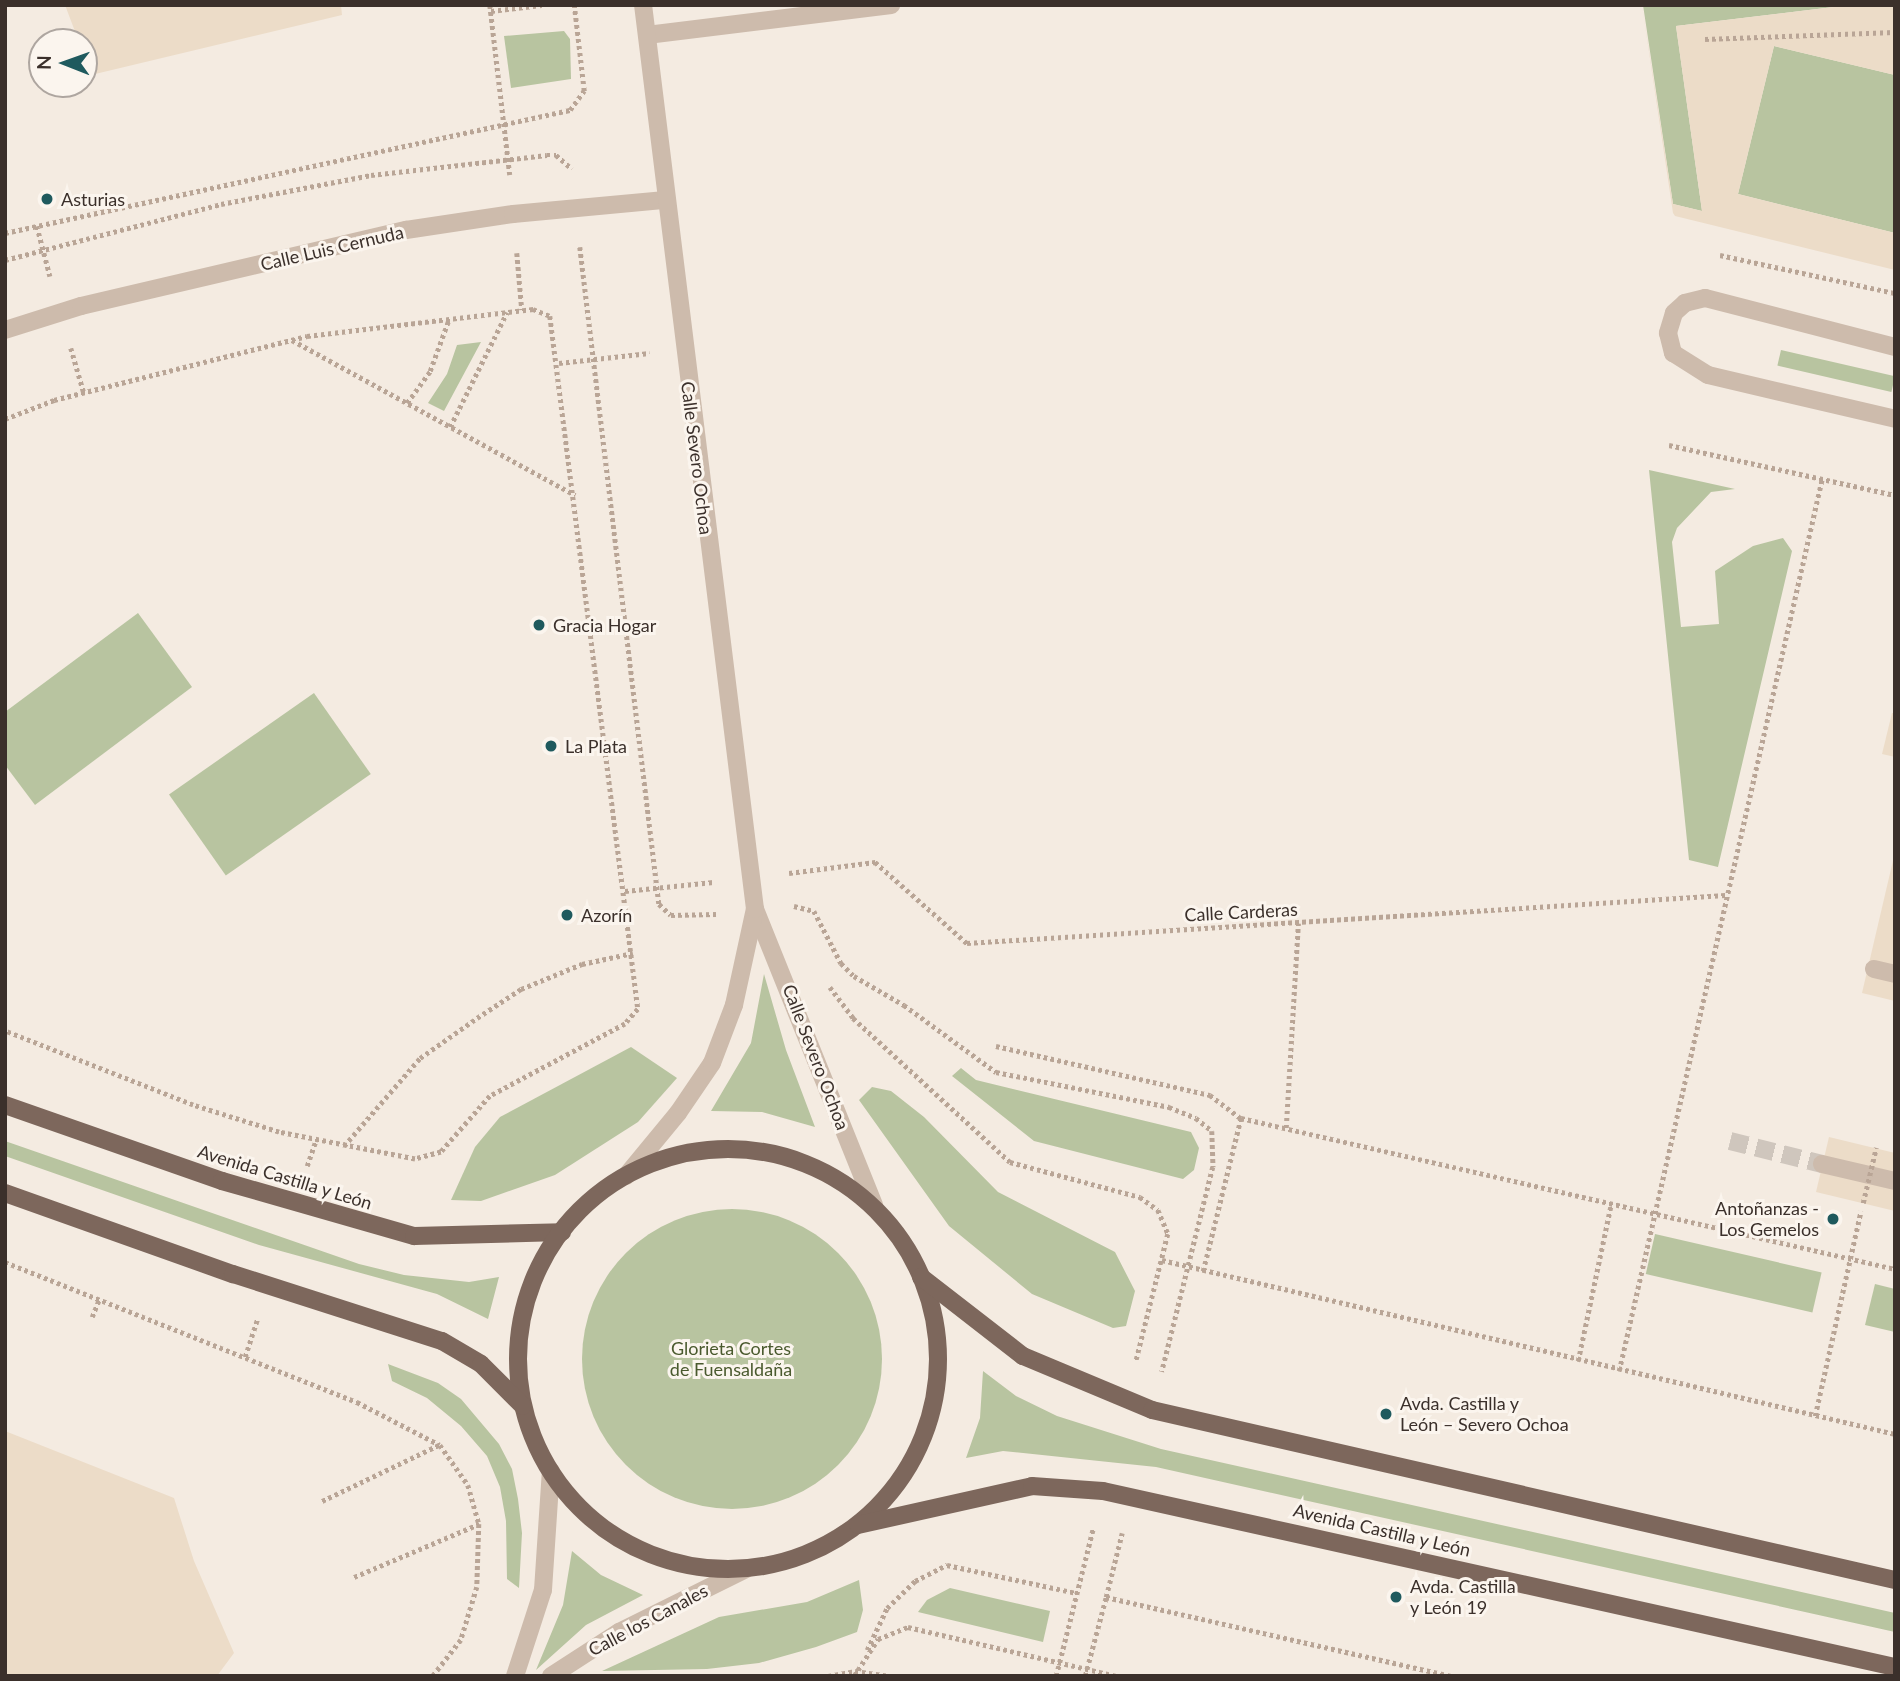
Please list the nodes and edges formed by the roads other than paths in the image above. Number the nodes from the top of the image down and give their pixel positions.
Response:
1 (643, 5) edge
2 (891, 5) edge
3 (647, 34) junction
4 (665, 201) junction
5 (5, 330) edge
6 (1895, 347) edge
7 (1895, 419) edge
8 (755, 909) junction
9 (1874, 969) dead end
10 (1895, 974) edge
11 (5, 1105) edge
12 (1822, 1164) tunnel mouth
13 (626, 1176) junction
14 (1895, 1181) edge
15 (5, 1193) edge
16 (874, 1205) junction
17 (562, 1232) junction
18 (921, 1277) junction
19 (523, 1406) junction
20 (551, 1471) junction
21 (858, 1525) junction
22 (746, 1569) junction
23 (1895, 1580) edge
24 (1895, 1667) edge
25 (514, 1676) edge
26 (551, 1676) edge

1 - 3 street, Calle Severo Ochoa
2 - 3 street
3 - 4 street, Calle Severo Ochoa
4 - 5 street, Calle Luis Cernuda
4 - 8 street, Calle Severo Ochoa
6 - 7 street
8 - 13 street, Calle Severo Ochoa
8 - 16 street, Calle Severo Ochoa
9 - 10 street
11 - 17 main road, Avenida Castilla y León
12 - 14 street
13 - 16 main road
13 - 17 main road
15 - 19 main road
16 - 18 main road
17 - 19 main road
18 - 21 main road
18 - 23 main road
19 - 20 main road
20 - 22 main road
20 - 25 street
21 - 22 main road
21 - 24 main road, Avenida Castilla y León
22 - 26 street, Calle los Canales

